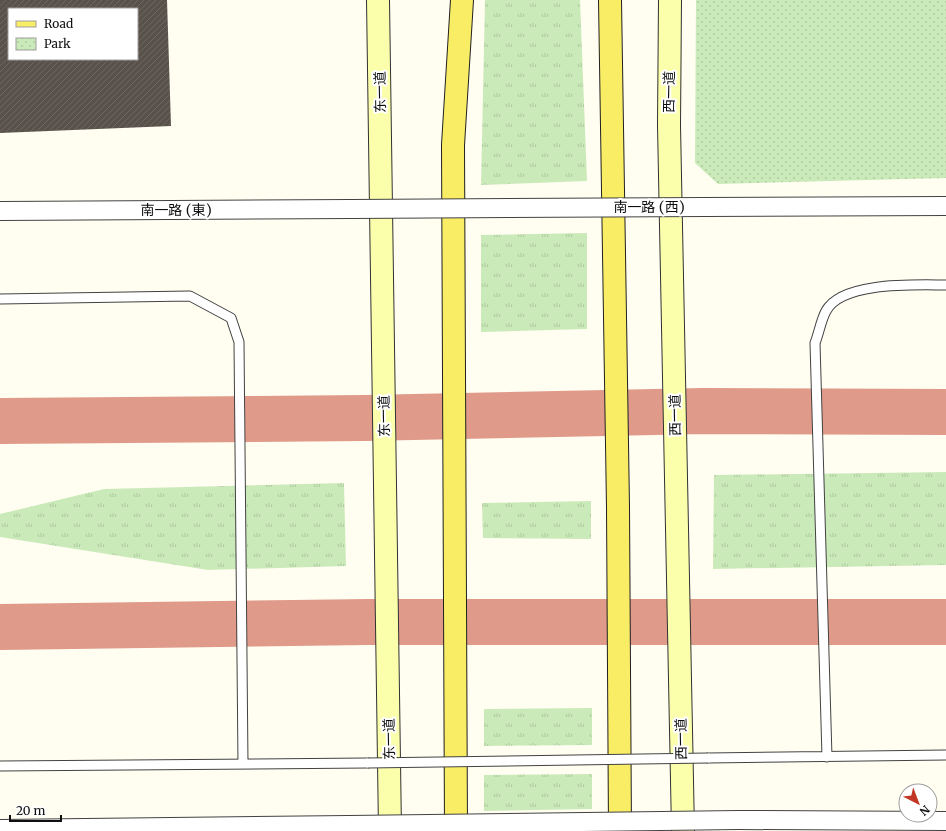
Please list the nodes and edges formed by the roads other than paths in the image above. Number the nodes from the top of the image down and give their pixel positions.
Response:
1 (378, 0) edge
2 (462, 0) edge
3 (610, 0) edge
4 (670, 0) edge
5 (946, 206) edge
6 (351, 209) joint
7 (0, 211) edge
8 (946, 285) edge
9 (0, 299) edge
10 (946, 755) edge
11 (827, 757) junction
12 (243, 764) junction
13 (0, 766) edge
14 (455, 775) junction
15 (620, 798) junction
16 (946, 822) edge
17 (0, 830) edge
18 (27, 830) edge
19 (390, 831) edge
20 (442, 831) edge
21 (456, 831) edge
22 (620, 831) edge
23 (626, 831) edge
24 (683, 831) edge

1 - 19 street, 东一道
2 - 14 main road
3 - 15 main road
4 - 24 street, 西一道
5 - 6 street, 南一路 (西), bridge
6 - 7 street, 南一路 (東)
8 - 11 lane
9 - 12 lane
10 - 11 lane
11 - 12 lane, bridge
12 - 13 lane
14 - 20 street
14 - 21 main road
15 - 22 main road
15 - 23 street
16 - 18 street, bridge
17 - 18 street

